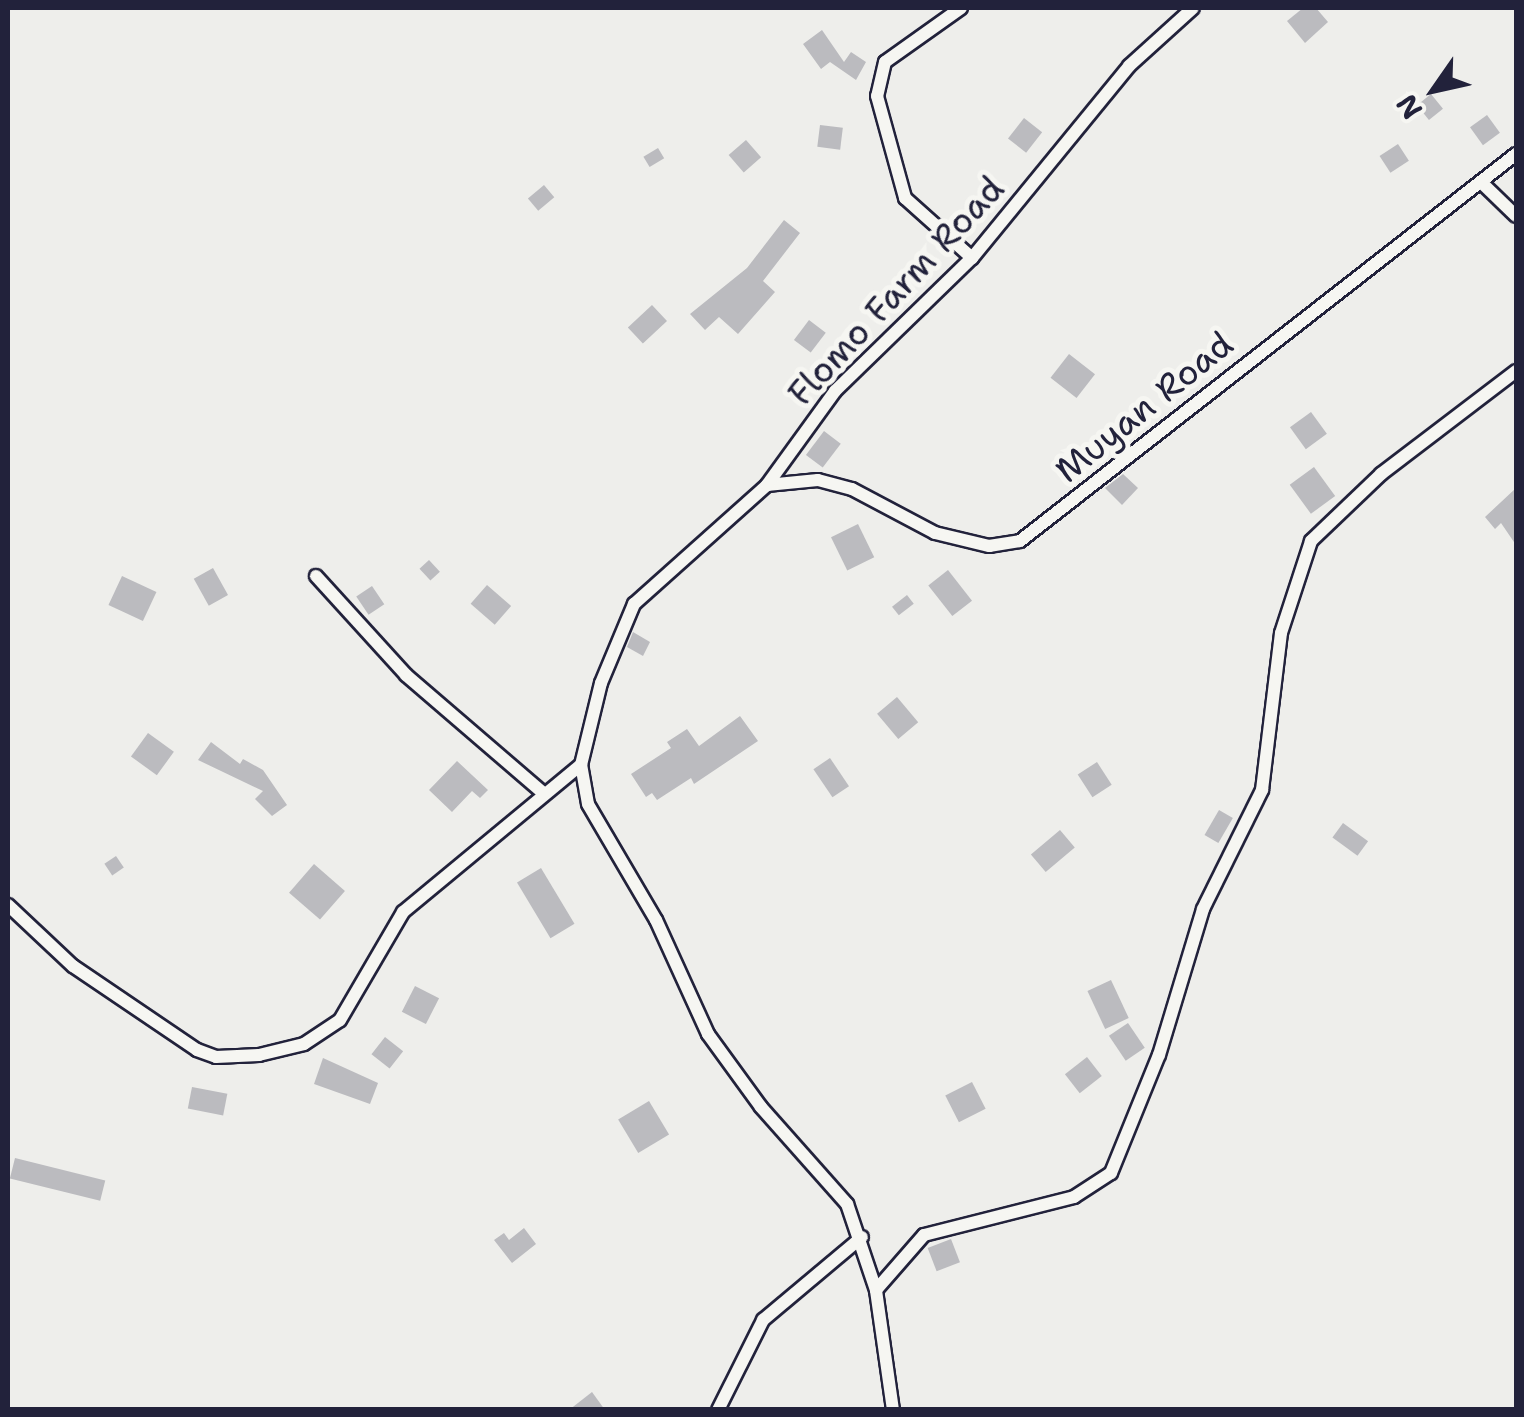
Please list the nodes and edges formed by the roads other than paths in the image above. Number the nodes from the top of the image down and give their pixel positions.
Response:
1 (962, 8) edge
2 (1193, 8) edge
3 (1516, 154) edge
4 (1482, 183) junction
5 (1516, 216) edge
6 (972, 258) junction
7 (1516, 371) edge
8 (767, 485) junction
9 (316, 576) dead end
10 (581, 764) junction
11 (542, 792) junction
12 (8, 905) edge
13 (862, 1237) junction
14 (876, 1290) junction
15 (718, 1410) edge
16 (893, 1410) edge

1 - 6 street
2 - 6 street, Flomo Farm Road
3 - 4 street, Muyan Road
4 - 5 street
4 - 8 street, Muyan Road
6 - 8 street, Flomo Farm Road
7 - 14 street
8 - 10 street, Flomo Farm Road
9 - 11 street
10 - 11 street
10 - 13 street, Flomo Farm Road
11 - 12 street
13 - 14 street, Flomo Farm Road
13 - 15 street
14 - 16 street, Flomo Farm Road

